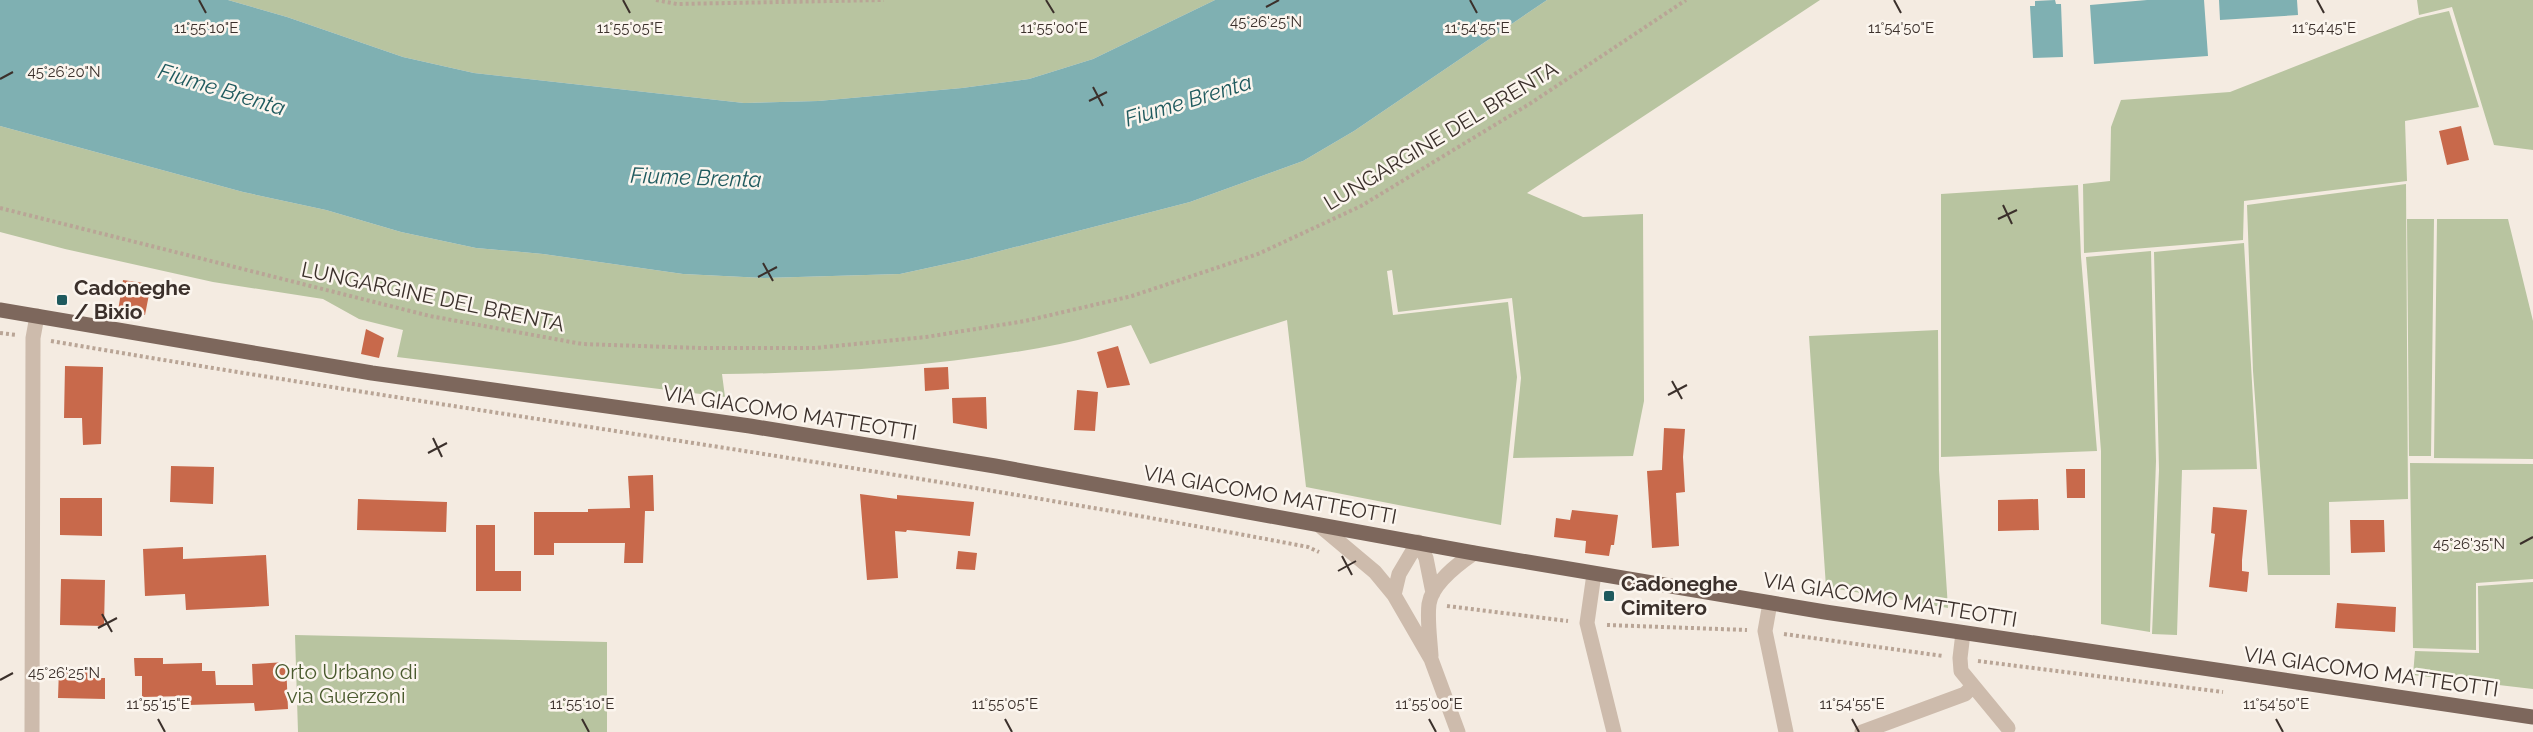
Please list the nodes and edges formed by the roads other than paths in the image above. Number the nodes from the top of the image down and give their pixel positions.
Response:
1 (0, 310) edge
2 (37, 316) junction
3 (1319, 525) junction
4 (1418, 542) junction
5 (1474, 553) junction
6 (1594, 574) junction
7 (1432, 593) junction
8 (1394, 595) junction
9 (1770, 603) junction
10 (1963, 633) junction
11 (1431, 659) junction
12 (1973, 686) junction
13 (2533, 717) edge
14 (2008, 728) dead end
15 (33, 732) edge
16 (1458, 732) edge
17 (1614, 732) edge
18 (1786, 732) edge
19 (1862, 732) edge

1 - 2 main road, VIA GIACOMO MATTEOTTI
2 - 3 main road, VIA GIACOMO MATTEOTTI
2 - 15 street
3 - 4 main road, VIA GIACOMO MATTEOTTI
3 - 8 street
4 - 5 main road, VIA GIACOMO MATTEOTTI
4 - 7 street
4 - 8 street
5 - 6 main road, VIA GIACOMO MATTEOTTI
5 - 7 street
6 - 9 main road, VIA GIACOMO MATTEOTTI
6 - 17 street
7 - 11 street
8 - 11 street
9 - 10 main road, VIA GIACOMO MATTEOTTI
9 - 18 street
10 - 12 street
10 - 13 main road, VIA GIACOMO MATTEOTTI
11 - 16 street
12 - 14 street
12 - 19 street

